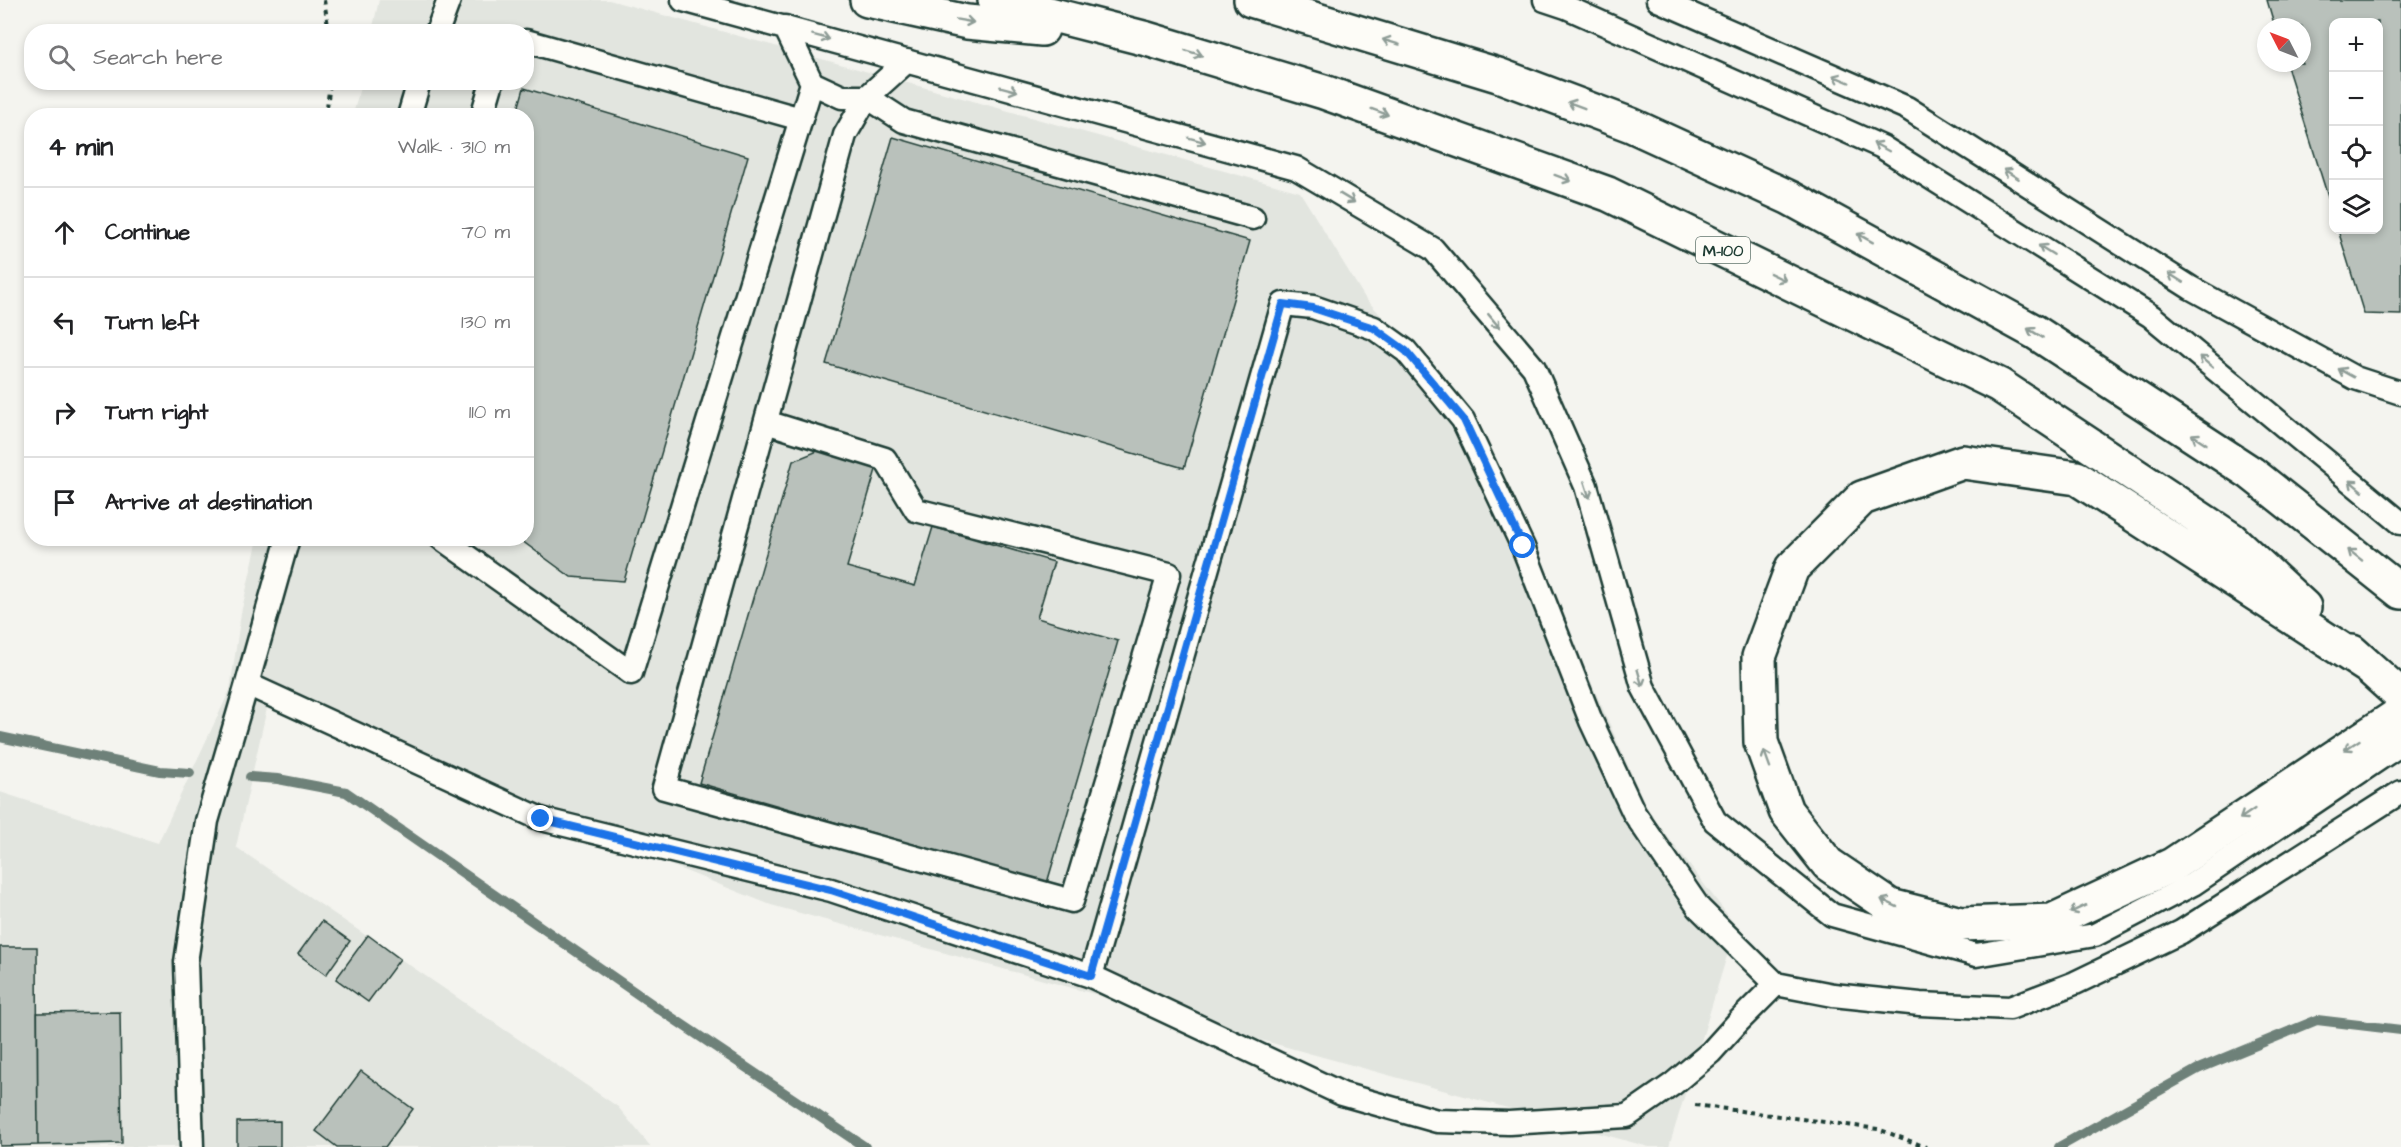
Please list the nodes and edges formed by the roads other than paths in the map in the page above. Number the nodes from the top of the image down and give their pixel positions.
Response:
1 (449, 0) edge
2 (683, 0) edge
3 (867, 0) edge
4 (995, 0) edge
5 (1251, 0) edge
6 (1545, 0) edge
7 (1658, 0) edge
8 (440, 24) edge
9 (785, 27) junction
10 (1147, 39) junction
11 (534, 43) edge
12 (907, 61) junction
13 (812, 84) junction
14 (417, 90) edge
15 (490, 90) edge
16 (867, 97) junction
17 (411, 108) edge
18 (484, 108) edge
19 (801, 119) junction
20 (1253, 218) dead end
21 (2401, 393) edge
22 (766, 422) junction
23 (2401, 524) edge
24 (286, 546) edge
25 (452, 546) edge
26 (2401, 591) edge
27 (2367, 666) junction
28 (247, 684) junction
29 (2401, 696) edge
30 (2401, 713) edge
31 (2401, 744) edge
32 (2401, 792) edge
33 (2303, 793) junction
34 (1091, 976) junction
35 (1776, 984) junction
36 (192, 1147) edge

1 - 8 lane
2 - 9 lane
3 -> 10 highway
4 - 10 highway, M-100
26 -> 5 highway
23 -> 6 lane
21 -> 7 lane
9 -> 12 lane
9 - 13 lane
10 -> 27 highway, M-100
11 - 19 lane
12 - 16 lane
12 -> 33 lane
13 - 16 lane
13 - 19 lane
14 - 17 lane
15 - 18 lane
16 - 20 lane
16 - 22 lane
19 - 25 lane
22 - 22 lane
24 - 28 lane
27 - 29 highway, M-100
33 -> 27 highway
28 - 34 lane
28 - 36 lane
30 -> 33 highway
31 - 33 lane
32 - 35 lane
34 - 35 lane
34 - 35 lane

